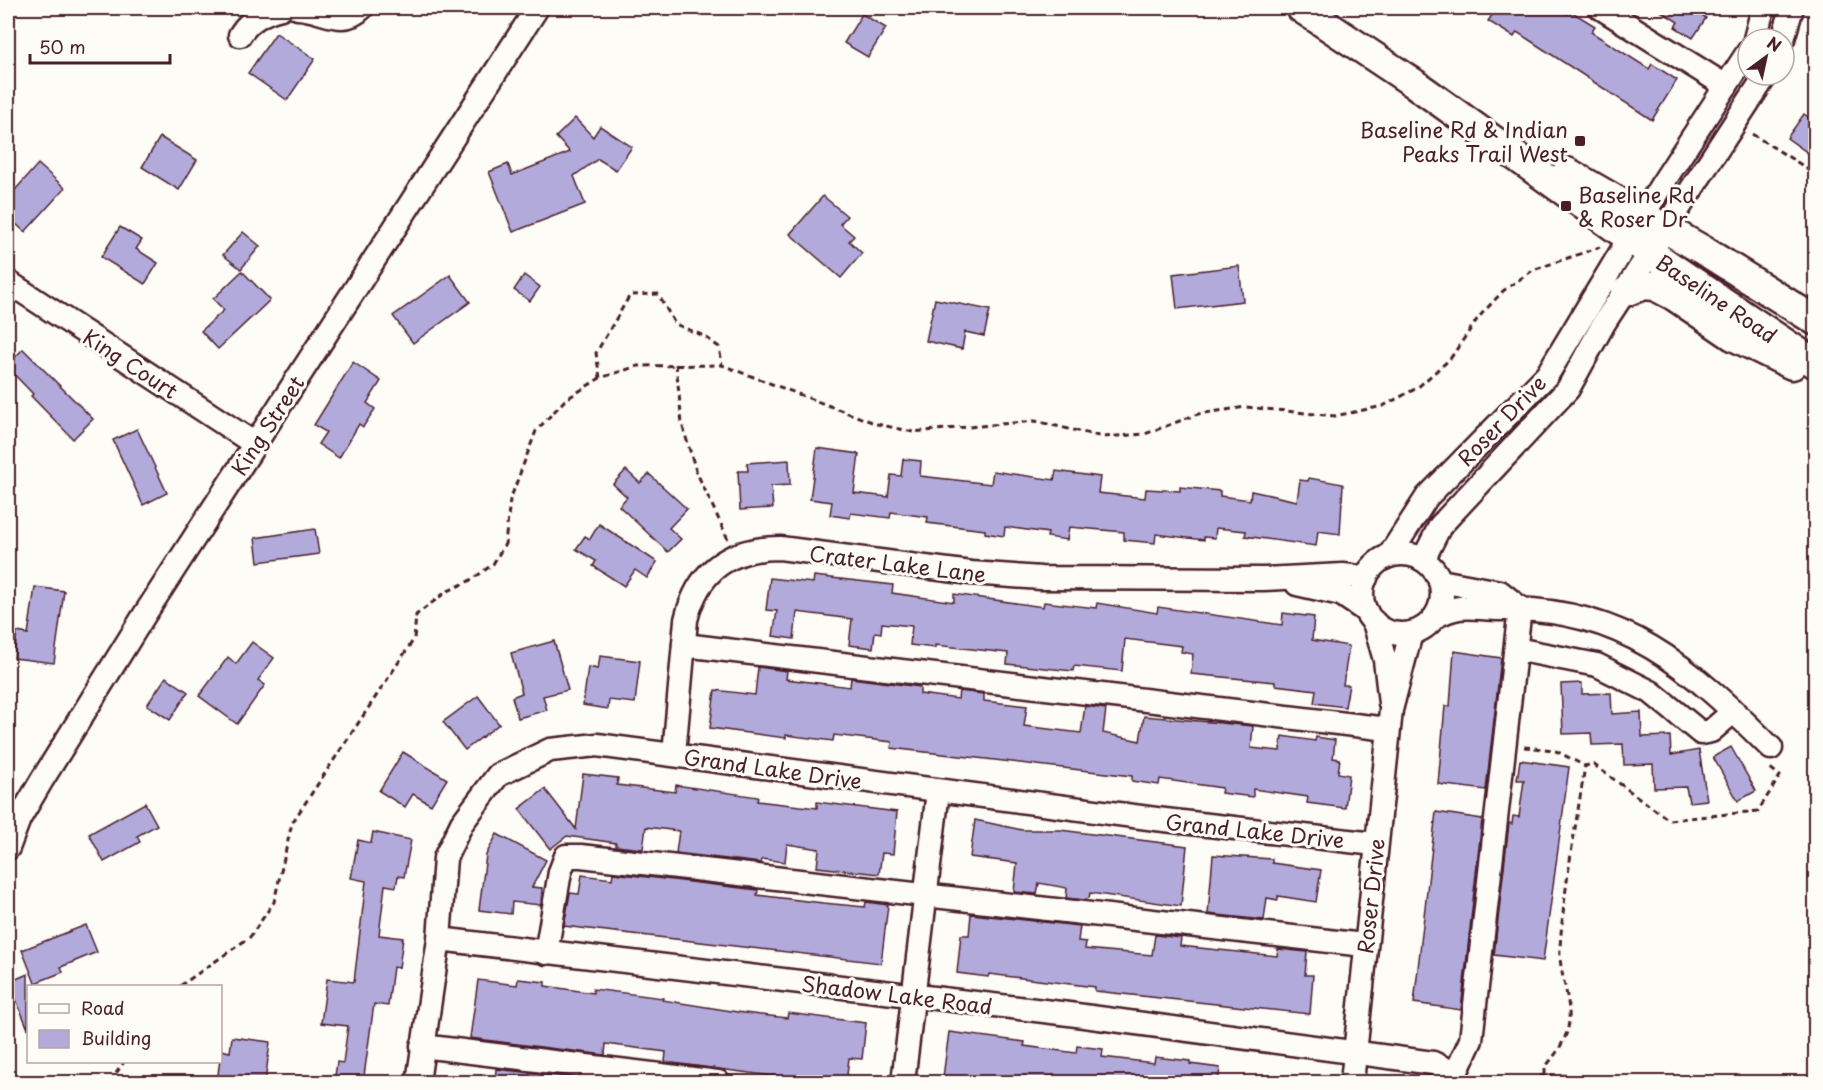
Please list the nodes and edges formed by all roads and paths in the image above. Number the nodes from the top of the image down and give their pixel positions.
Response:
1 (281, 8) edge
2 (298, 8) edge
3 (362, 8) edge
4 (537, 8) edge
5 (1301, 8) edge
6 (1601, 8) edge
7 (1763, 8) edge
8 (1792, 8) edge
9 (1758, 27) edge
10 (1786, 27) edge
11 (240, 35) dead end
12 (1736, 71) edge
13 (1726, 86) junction
14 (1758, 87) edge
15 (1736, 123) junction
16 (1815, 174) edge
17 (1639, 237) junction
18 (8, 282) edge
19 (1625, 292) junction
20 (1815, 321) edge
21 (676, 364) junction
22 (1815, 364) edge
23 (722, 365) junction
24 (1815, 372) edge
25 (600, 378) junction
26 (255, 444) junction
27 (735, 555) junction
28 (1389, 556) junction
29 (1423, 560) junction
30 (1281, 578) junction
31 (1366, 578) junction
32 (1440, 581) junction
33 (1520, 608) junction
34 (1370, 616) junction
35 (1435, 617) junction
36 (1411, 633) junction
37 (684, 645) junction
38 (1516, 649) junction
39 (1734, 711) junction
40 (1389, 720) junction
41 (1505, 746) junction
42 (674, 754) junction
43 (1767, 755) joint
44 (1585, 766) junction
45 (938, 791) junction
46 (1375, 844) junction
47 (8, 848) edge
48 (925, 893) junction
49 (439, 939) junction
50 (1364, 945) junction
51 (546, 953) junction
52 (183, 985) edge
53 (912, 996) junction
54 (422, 1046) junction
55 (1355, 1053) junction
56 (123, 1063) edge
57 (1545, 1074) junction
58 (1453, 1080) edge
59 (110, 1083) edge
60 (418, 1083) edge
61 (718, 1083) edge
62 (903, 1083) edge
63 (1352, 1083) edge
64 (1531, 1083) edge
65 (1647, 1083) edge

1 - 11 street
2 - 3 street
4 - 26 street, King Street
5 - 17 main road, Baseline Road
6 - 13 street
7 - 9 street
8 - 10 street
12 - 13 street
13 - 17 street
14 - 15 street
15 - 16 path
15 - 17 street
17 - 19 street, Roser Drive
17 - 20 main road, Baseline Road
17 - 22 main road, Baseline Road
17 - 23 path
17 - 28 street, Roser Drive
18 - 26 street, King Court
19 - 24 main road
19 - 29 street, Roser Drive
21 - 23 path
21 - 25 path
21 - 27 path
23 - 25 path
25 - 52 path
26 - 47 street, King Street
27 - 30 street, Crater Lake Lane
27 - 37 street, Crater Lake Lane
28 - 29 street
28 - 31 street
29 - 32 street
30 - 31 street, Crater Lake Lane
30 - 34 street, Crater Lake Lane
31 - 34 street
32 - 33 street
32 - 35 street
33 - 35 street
33 - 38 street
33 - 39 street
34 - 36 street
34 - 40 street, Roser Drive
35 - 36 street
36 - 40 street, Roser Drive
37 - 40 street
37 - 42 street, Crater Lake Lane
38 - 39 street
38 - 41 street
39 - 43 street
40 - 46 street, Roser Drive
41 - 44 path
41 - 58 street
42 - 45 street, Grand Lake Drive
42 - 49 street, Grand Lake Drive
43 - 44 path
44 - 57 path
45 - 46 street, Grand Lake Drive
45 - 48 street
46 - 50 street, Roser Drive
48 - 50 street
48 - 51 street
48 - 53 street
49 - 51 street, Shadow Lake Road
49 - 54 street, Grand Lake Drive
50 - 55 street, Roser Drive
51 - 53 street, Shadow Lake Road
53 - 55 street, Shadow Lake Road
53 - 62 street
54 - 60 street, Grand Lake Drive
54 - 61 street
55 - 58 street, Shadow Lake Road
55 - 63 street, Roser Drive
56 - 59 path
57 - 64 path
57 - 65 path

